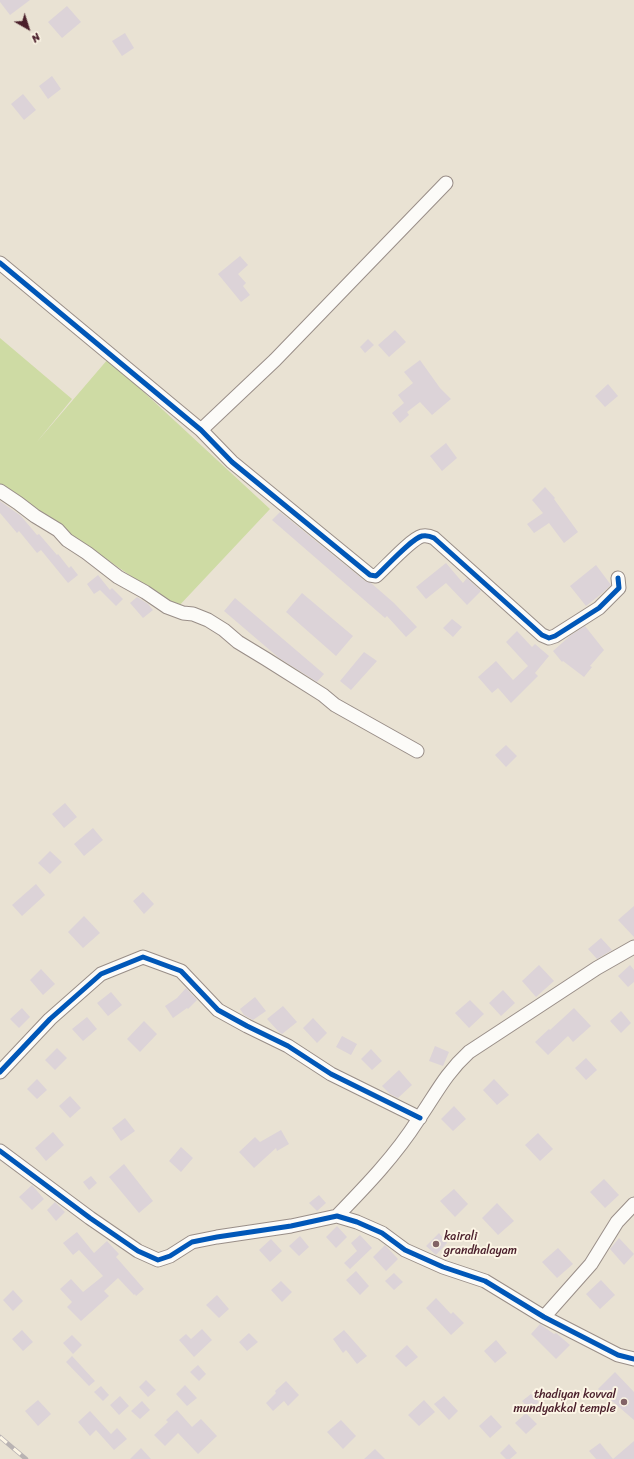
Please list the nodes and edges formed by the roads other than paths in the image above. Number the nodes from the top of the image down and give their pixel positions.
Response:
1 (446, 184) dead end
2 (0, 263) edge
3 (200, 430) junction
4 (0, 491) edge
5 (618, 578) dead end
6 (417, 751) dead end
7 (634, 947) edge
8 (0, 1072) edge
9 (420, 1118) junction
10 (0, 1151) edge
11 (634, 1204) edge
12 (337, 1216) junction
13 (544, 1317) junction
14 (634, 1359) edge

1 - 3 street
2 - 3 street
3 - 5 street
4 - 6 street
7 - 9 street
8 - 9 street
9 - 12 street
10 - 12 street
11 - 13 street
12 - 13 street
13 - 14 street

